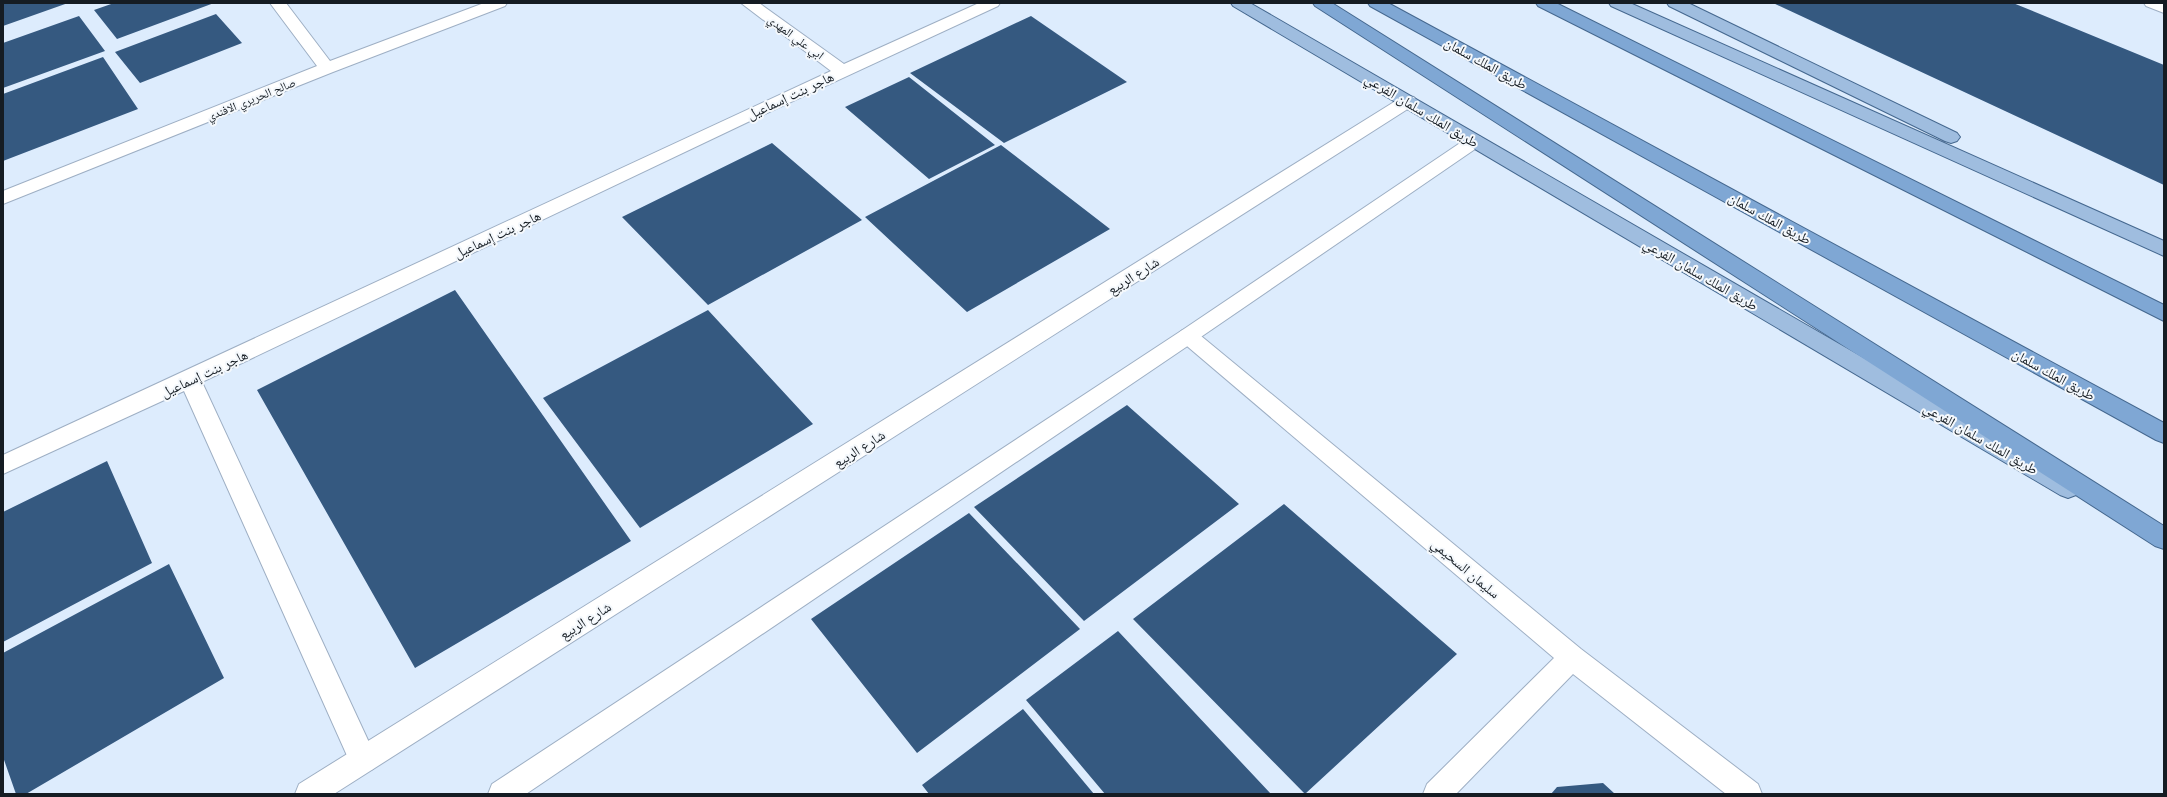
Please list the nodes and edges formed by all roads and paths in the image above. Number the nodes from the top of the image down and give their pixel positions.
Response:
1 (278, 3) edge
2 (500, 3) edge
3 (749, 3) edge
4 (992, 3) edge
5 (1239, 3) edge
6 (1321, 3) edge
7 (1376, 3) edge
8 (1544, 3) edge
9 (1617, 3) edge
10 (1675, 3) edge
11 (327, 68) junction
12 (842, 71) junction
13 (1408, 101) junction
14 (1475, 141) junction
15 (3, 198) edge
16 (2164, 241) edge
17 (2164, 249) edge
18 (2164, 314) edge
19 (1188, 336) junction
20 (190, 380) junction
21 (2164, 434) edge
22 (3, 465) edge
23 (2164, 539) edge
24 (2164, 545) edge
25 (1572, 657) junction
26 (363, 760) junction
27 (309, 794) edge
28 (502, 794) edge
29 (1437, 794) edge
30 (1748, 794) edge

1 - 11 street
2 - 11 street, صالح الحريري الافندي
3 - 12 street, ابي علي المهدي
4 - 12 street, هاجر بنت إسماعيل
5 - 13 main road, طريق الملك سلمان الفرعي
6 - 23 highway
7 - 21 highway, طريق الملك سلمان
8 - 18 highway
9 - 17 main road
10 - 16 main road
11 - 15 street, صالح الحريري الافندي
12 - 20 street, هاجر بنت إسماعيل
13 - 14 main road, طريق الملك سلمان الفرعي
13 - 26 street, شارع الربيع
14 - 19 street
14 - 24 main road, طريق الملك سلمان الفرعي
19 - 25 street, سليمان السحيمي
19 - 28 street
20 - 22 street, هاجر بنت إسماعيل
20 - 26 street
25 - 29 street
25 - 30 street, سليمان السحيمي
26 - 27 street, شارع الربيع

